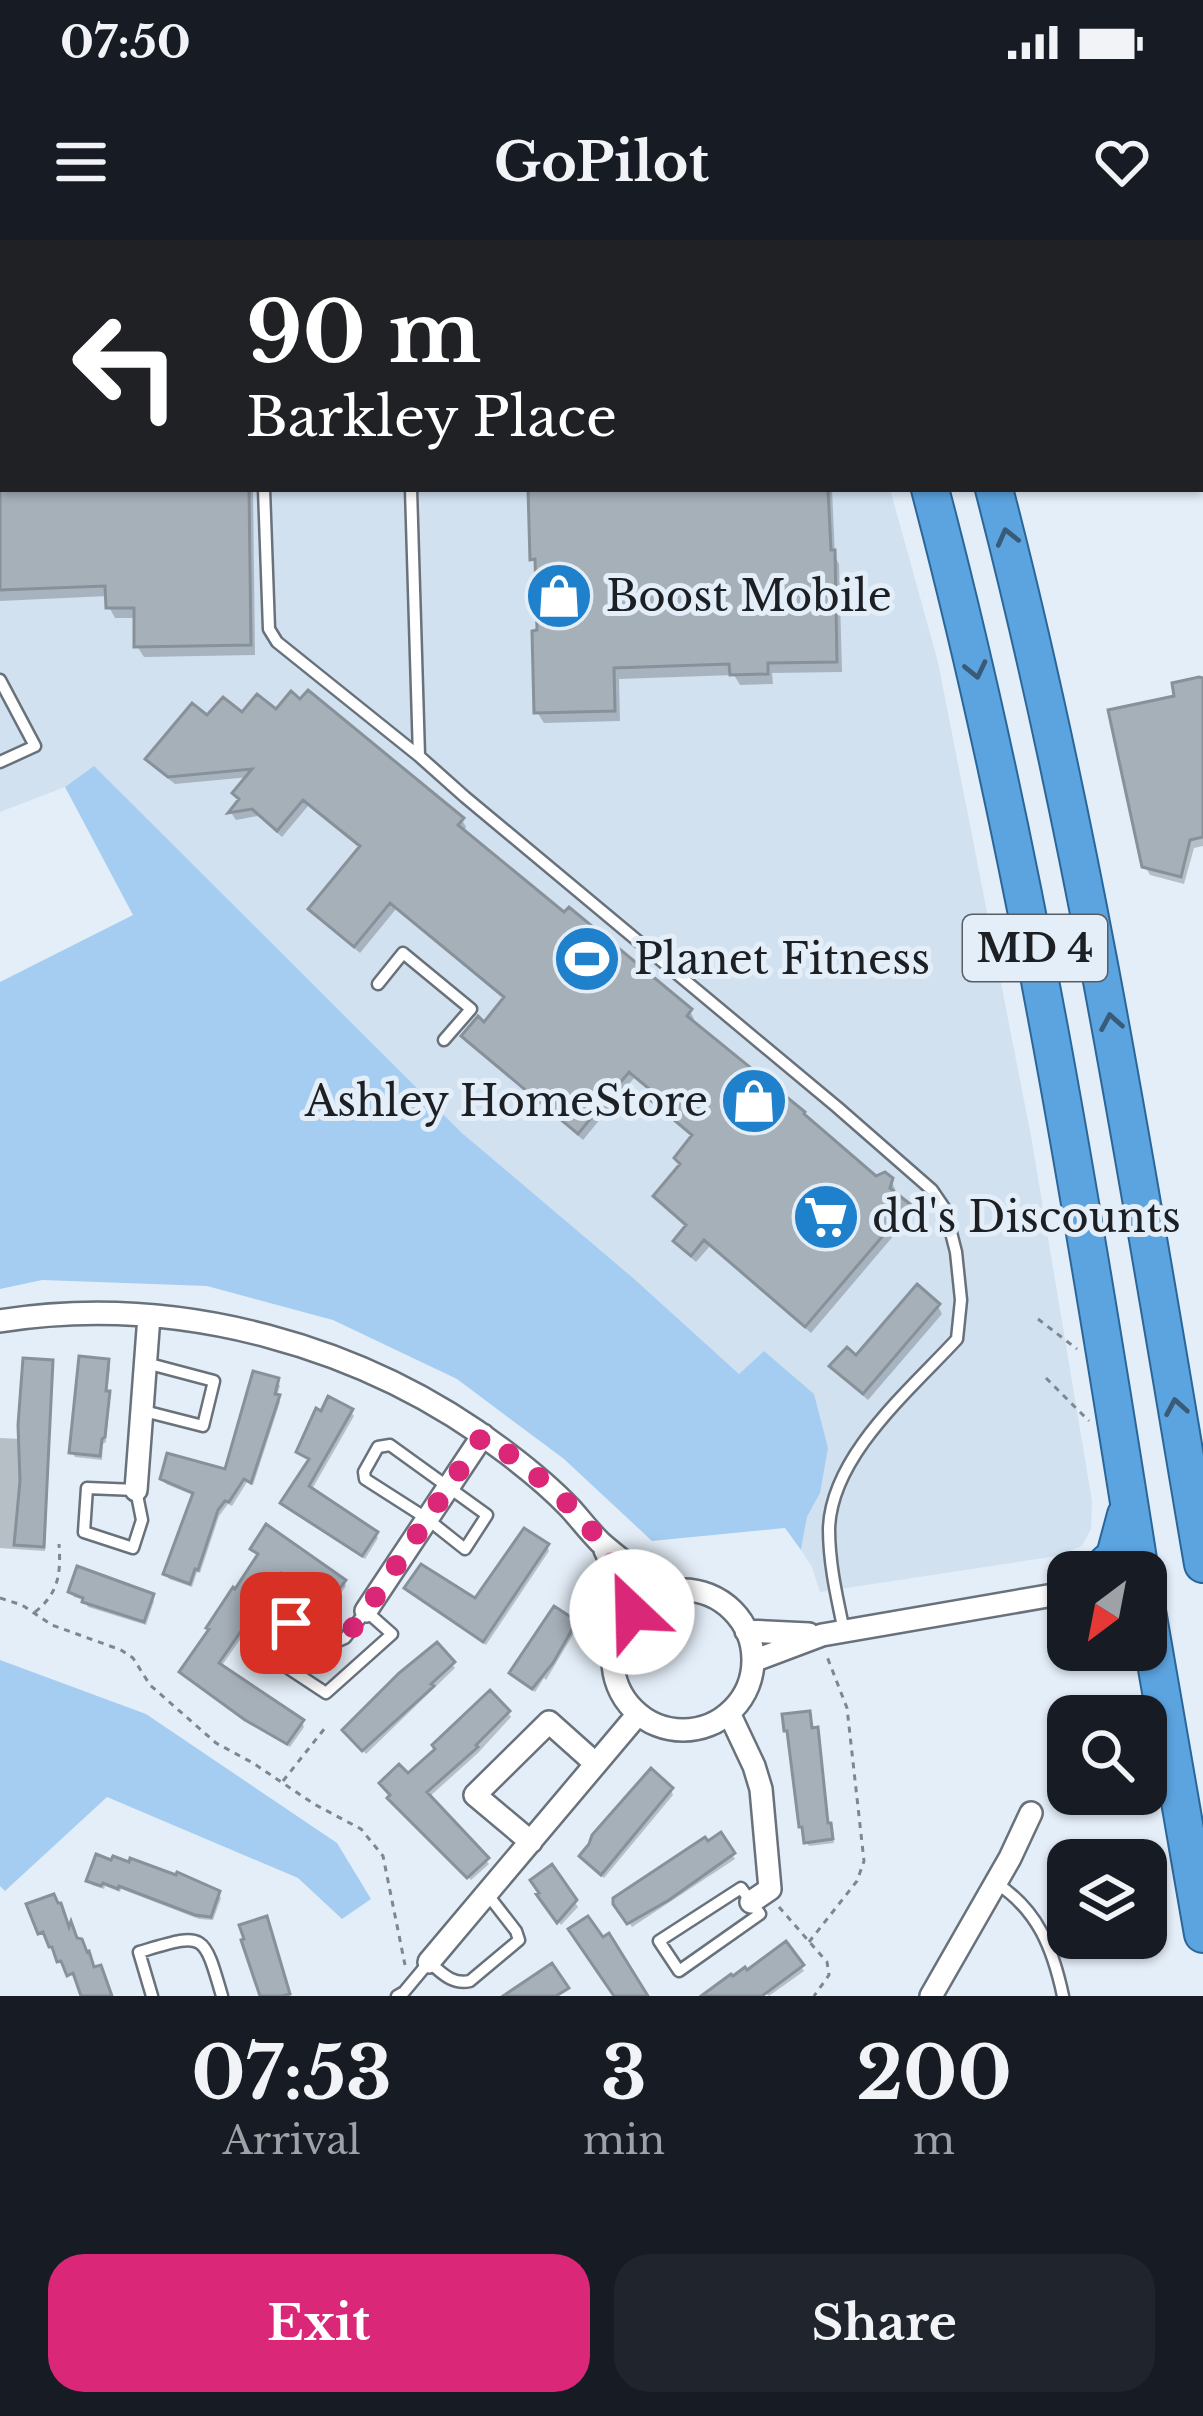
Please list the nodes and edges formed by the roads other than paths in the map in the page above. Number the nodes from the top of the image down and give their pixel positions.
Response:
1 (264, 492) edge
2 (410, 492) edge
3 (931, 492) edge
4 (995, 492) edge
5 (0, 680) edge
6 (419, 756) junction
7 (0, 762) edge
8 (378, 984) dead end
9 (444, 1040) dead end
10 (149, 1316) junction
11 (0, 1321) edge
12 (146, 1363) junction
13 (141, 1410) junction
14 (483, 1435) junction
15 (448, 1487) junction
16 (136, 1490) junction
17 (1129, 1500) junction
18 (426, 1519) junction
19 (601, 1542) junction
20 (1116, 1551) edge
21 (1137, 1551) edge
22 (1203, 1564) edge
23 (664, 1593) junction
24 (1047, 1596) edge
25 (633, 1609) junction
26 (366, 1611) junction
27 (746, 1631) junction
28 (833, 1633) junction
29 (753, 1661) junction
30 (1153, 1671) edge
31 (729, 1713) junction
32 (638, 1714) junction
33 (596, 1765) junction
34 (1031, 1813) dead end
35 (531, 1842) junction
36 (996, 1882) junction
37 (488, 1895) junction
38 (759, 1897) junction
39 (1203, 1934) edge
40 (422, 1970) junction
41 (152, 1996) edge
42 (222, 1996) edge
43 (397, 1996) edge
44 (931, 1996) edge
45 (1064, 1996) edge

1 - 6 lane
2 - 6 lane
3 -> 17 highway, MD 4
22 -> 4 highway, MD 4
5 - 7 lane
6 - 28 lane
8 - 9 lane
10 - 11 street
10 - 12 street
10 - 14 street
12 - 13 street
12 - 13 lane
13 - 16 street
14 - 15 street
14 - 19 street
15 - 18 street
15 - 18 lane
15 - 18 lane
16 - 16 lane
17 - 20 highway
17 - 21 highway, MD 4
18 - 26 street
19 - 23 street
19 - 25 street
23 - 25 street
23 - 27 street
24 - 28 street
25 - 32 street
26 - 26 lane
27 - 28 street
27 - 29 street
28 - 29 street
29 - 31 street
30 - 39 highway
31 - 32 street
31 - 38 street
32 - 33 street
33 - 35 street
33 - 35 street
34 - 36 street
35 - 37 street
36 - 44 street
36 - 45 lane
37 - 40 street
37 - 40 lane
38 - 38 lane
40 - 43 lane
41 - 42 lane

